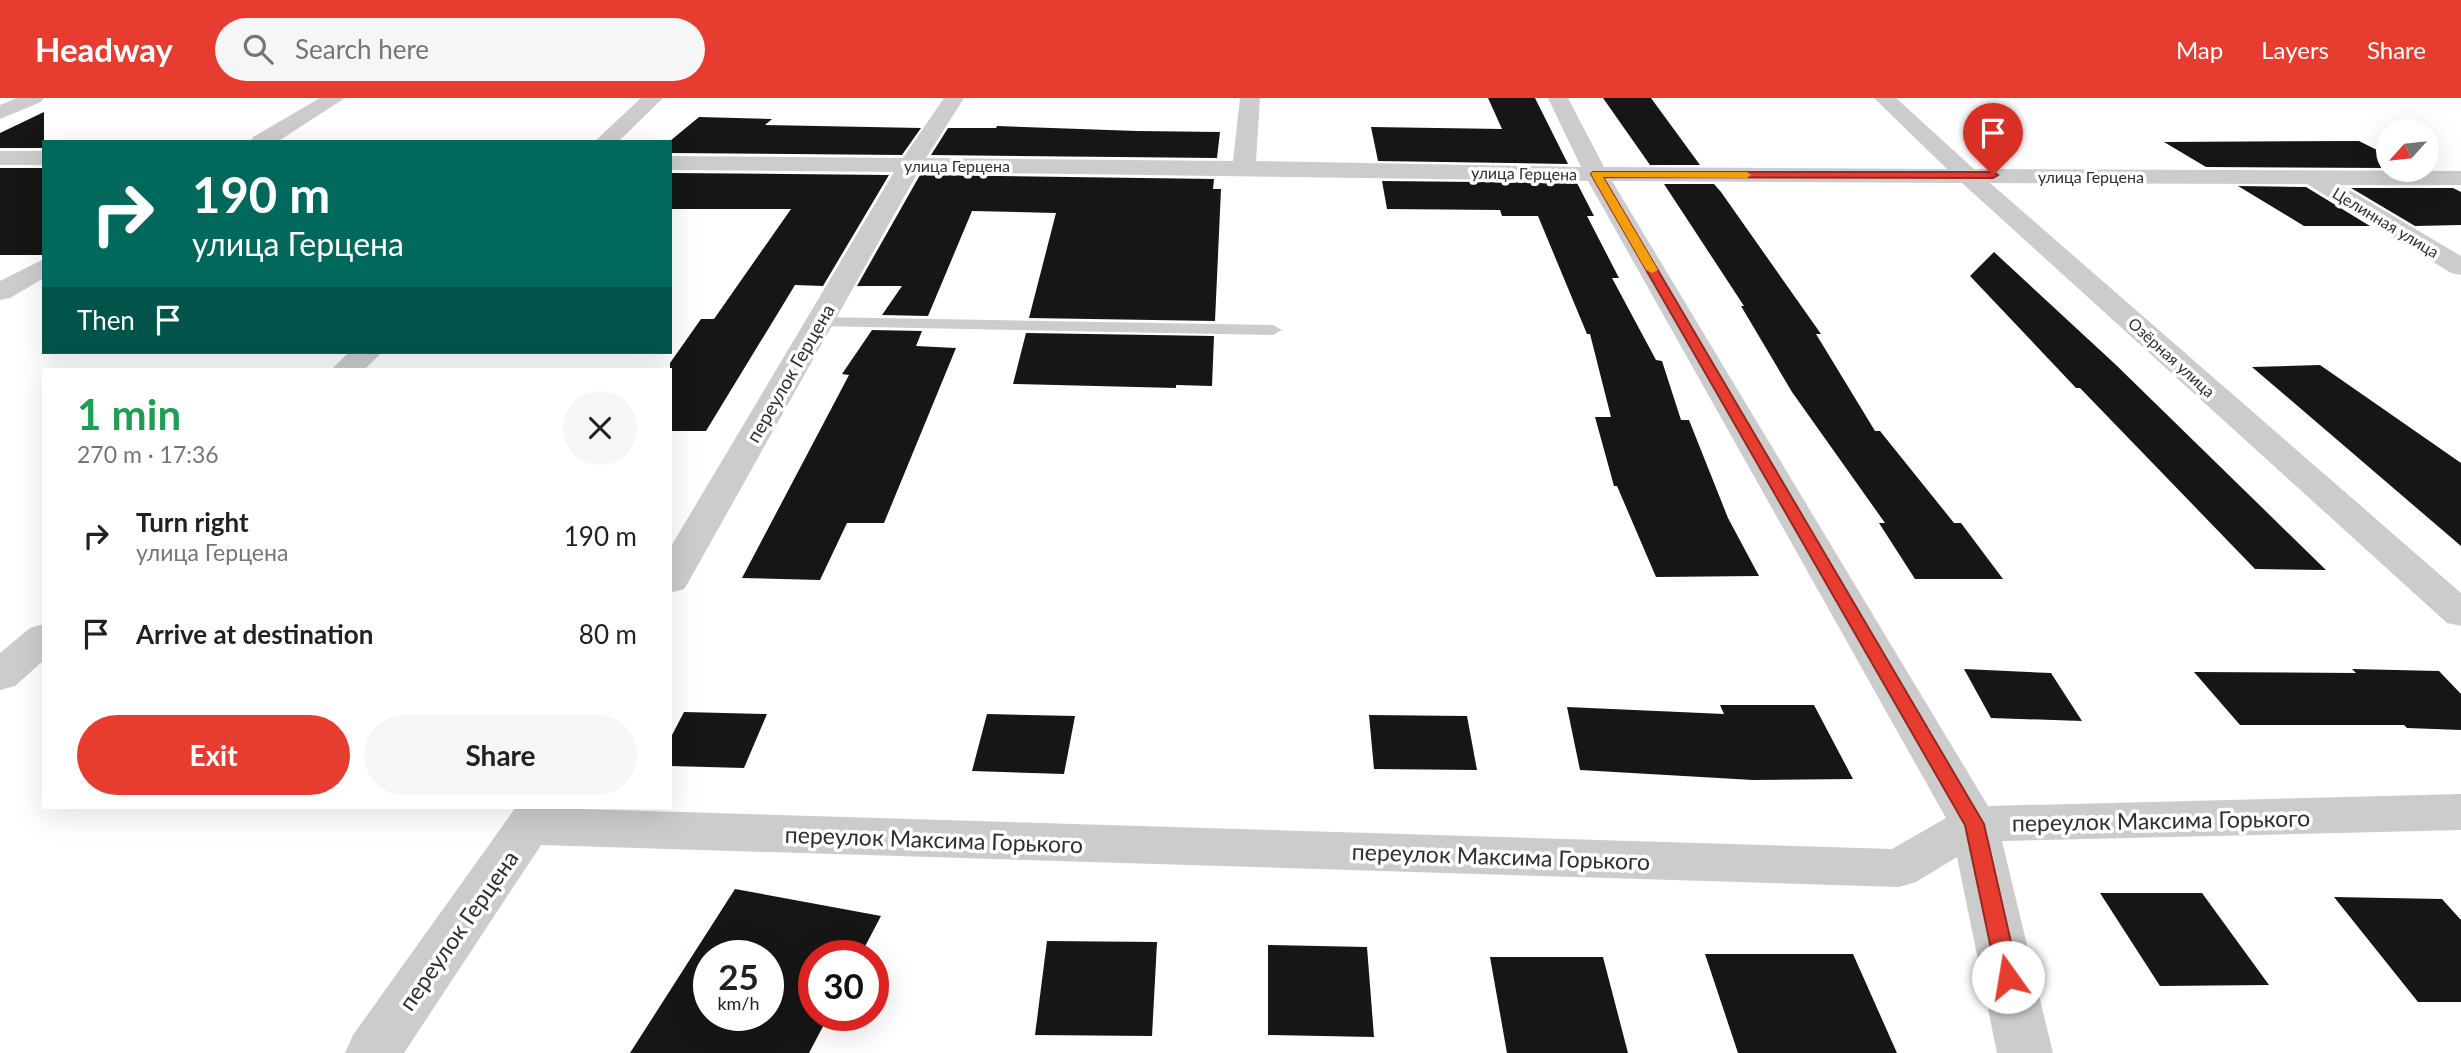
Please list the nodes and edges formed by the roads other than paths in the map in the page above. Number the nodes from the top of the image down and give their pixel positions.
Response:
1 (34, 98) edge
2 (335, 98) edge
3 (653, 98) edge
4 (954, 98) edge
5 (1250, 98) edge
6 (1558, 98) edge
7 (1884, 98) edge
8 (0, 113) edge
9 (264, 140) edge
10 (607, 140) edge
11 (0, 158) edge
12 (42, 158) edge
13 (672, 163) edge
14 (910, 165) junction
15 (1244, 168) junction
16 (1596, 174) junction
17 (1966, 175) junction
18 (2311, 177) junction
19 (2461, 178) edge
20 (2461, 267) edge
21 (42, 268) edge
22 (0, 292) edge
23 (820, 322) junction
24 (1273, 330) dead end
25 (365, 354) edge
26 (348, 368) edge
27 (672, 579) edge
28 (2461, 614) edge
29 (42, 639) edge
30 (0, 676) edge
31 (2461, 812) edge
32 (535, 817) edge
33 (1974, 824) junction
34 (373, 1053) edge
35 (2025, 1053) edge

1 - 8 street
2 - 9 street
3 - 10 street
4 - 14 street, переулок Герцена
5 - 15 street
6 - 16 street
7 - 17 street, Озёрная улица
11 - 12 street
13 - 14 street, улица Герцена
14 - 15 street, улица Герцена
14 - 23 street, переулок Герцена
15 - 16 street, улица Герцена
16 - 17 street, улица Герцена
16 - 33 street
17 - 18 street, улица Герцена
17 - 28 street, Озёрная улица
18 - 19 street, улица Герцена
18 - 20 street, Целинная улица
21 - 22 street
23 - 24 lane
23 - 27 street, переулок Герцена
25 - 26 street
29 - 30 street
31 - 33 street, переулок Максима Горького
32 - 33 street, переулок Максима Горького
32 - 34 street, переулок Герцена
33 - 35 street

